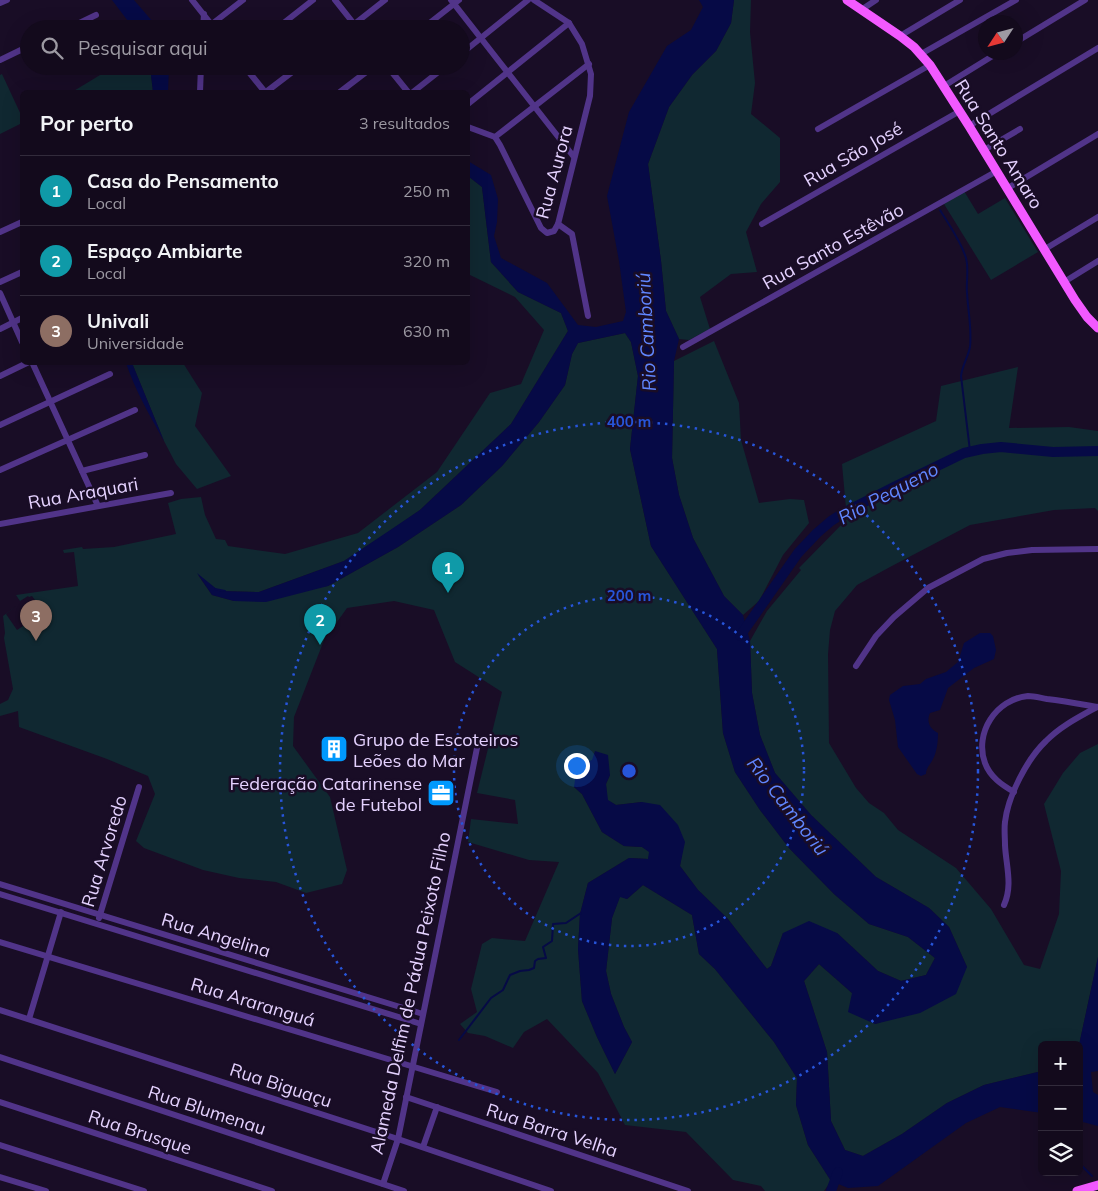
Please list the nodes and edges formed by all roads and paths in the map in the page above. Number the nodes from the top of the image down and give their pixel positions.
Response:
1 (6, 0) edge
2 (192, 0) edge
3 (243, 0) edge
4 (313, 0) edge
5 (335, 0) edge
6 (385, 0) edge
7 (528, 0) edge
8 (534, 0) edge
9 (848, 0) edge
10 (876, 0) edge
11 (960, 0) edge
12 (1016, 0) edge
13 (1085, 0) edge
14 (454, 1) edge
15 (0, 3) edge
16 (861, 10) junction
17 (204, 14) junction
18 (96, 15) dead end
19 (86, 20) edge
20 (204, 20) edge
21 (208, 20) edge
22 (221, 20) edge
23 (287, 20) edge
24 (351, 20) edge
25 (363, 20) edge
26 (432, 20) edge
27 (468, 20) edge
28 (470, 23) edge
29 (569, 23) junction
30 (900, 36) junction
31 (481, 38) junction
32 (1023, 38) edge
33 (470, 47) edge
34 (1098, 48) edge
35 (20, 50) edge
36 (921, 54) junction
37 (0, 60) edge
38 (985, 60) edge
39 (589, 64) junction
40 (930, 65) junction
41 (508, 72) junction
42 (201, 75) edge
43 (252, 75) edge
44 (288, 75) edge
45 (362, 75) edge
46 (394, 75) edge
47 (435, 75) edge
48 (944, 86) junction
49 (200, 90) edge
50 (264, 90) edge
51 (269, 90) edge
52 (343, 90) edge
53 (406, 90) edge
54 (416, 90) edge
55 (470, 102) edge
56 (535, 107) junction
57 (960, 111) junction
58 (969, 126) junction
59 (470, 128) edge
60 (818, 129) dead end
61 (1020, 129) dead end
62 (1098, 134) edge
63 (495, 137) junction
64 (984, 150) junction
65 (574, 157) junction
66 (997, 171) junction
67 (1008, 188) junction
68 (1098, 216) edge
69 (20, 223) edge
70 (558, 224) junction
71 (762, 224) dead end
72 (0, 232) edge
73 (1045, 249) junction
74 (1098, 261) edge
75 (20, 273) edge
76 (0, 282) edge
77 (1064, 282) junction
78 (0, 293) edge
79 (588, 316) dead end
80 (20, 319) edge
81 (13, 322) junction
82 (1098, 328) edge
83 (0, 329) edge
84 (20, 338) edge
85 (683, 346) dead end
86 (24, 365) edge
87 (32, 365) edge
88 (110, 374) dead end
89 (0, 376) edge
90 (50, 402) junction
91 (135, 410) dead end
92 (0, 425) edge
93 (67, 440) junction
94 (145, 455) dead end
95 (0, 470) edge
96 (82, 471) junction
97 (171, 493) dead end
98 (98, 506) junction
99 (0, 524) edge
100 (1098, 550) edge
101 (856, 666) dead end
102 (1098, 707) edge
103 (477, 748) dead end
104 (139, 788) dead end
105 (1014, 792) junction
106 (0, 884) edge
107 (0, 894) edge
108 (1004, 905) dead end
109 (61, 912) junction
110 (99, 915) junction
111 (97, 924) junction
112 (184, 941) junction
113 (0, 942) edge
114 (180, 950) junction
115 (48, 956) junction
116 (0, 1010) edge
117 (423, 1014) junction
118 (29, 1019) junction
119 (421, 1024) junction
120 (0, 1057) edge
121 (412, 1066) junction
122 (498, 1092) dead end
123 (406, 1097) junction
124 (0, 1102) edge
125 (437, 1107) junction
126 (398, 1139) junction
127 (0, 1145) edge
128 (423, 1147) junction
129 (0, 1177) edge
130 (382, 1184) junction
131 (1098, 1185) edge
132 (46, 1191) edge
133 (144, 1191) edge
134 (272, 1191) edge
135 (404, 1191) edge
136 (551, 1191) edge
137 (688, 1191) edge
138 (1077, 1191) edge

1 - 15 street
2 - 17 street
3 - 22 street
4 - 23 street
5 - 24 street
6 - 25 street
7 - 31 street
8 - 29 street, Rua Aurora
9 - 16 main road, Rua Santo Amaro
10 - 16 street
11 - 30 street
12 - 36 street
13 - 32 street
14 - 26 street
14 - 27 street
16 - 30 main road, Rua Santo Amaro
17 - 20 street
17 - 21 street
18 - 19 street
28 - 31 street
29 - 39 street, Rua Aurora
29 - 41 street
30 - 36 main road, Rua Santo Amaro
31 - 33 street
31 - 41 street
34 - 58 street
35 - 37 street
36 - 40 main road, Rua Santo Amaro
38 - 48 street
39 - 56 street
39 - 65 street, Rua Aurora
40 - 48 main road, Rua Santo Amaro
40 - 60 street
41 - 55 street
41 - 56 street
42 - 49 street
43 - 50 street
44 - 51 street
45 - 52 street
46 - 53 street
47 - 54 street
48 - 57 main road, Rua Santo Amaro
56 - 63 street
56 - 65 street
57 - 58 main road, Rua Santo Amaro
57 - 71 street, Rua São José
58 - 64 main road, Rua Santo Amaro
59 - 63 street
61 - 64 street
62 - 67 street
63 - 70 street, Rua Aurora
64 - 66 main road, Rua Santo Amaro
65 - 70 street, Rua Aurora
66 - 67 main road, Rua Santo Amaro
66 - 85 street, Rua Santo Estêvão
67 - 73 main road, Rua Santo Amaro
68 - 73 street
69 - 72 street
70 - 79 street
73 - 77 main road, Rua Santo Amaro
74 - 77 street
75 - 76 street
77 - 82 main road, Rua Santo Amaro
78 - 81 street
80 - 81 street
81 - 83 street
81 - 84 street
86 - 89 street
87 - 90 street
88 - 90 street
90 - 92 street
90 - 93 street
91 - 93 street
93 - 95 street
93 - 96 street
94 - 96 street
96 - 98 street
97 - 98 street, Rua Araquari
98 - 99 street, Rua Araquari
100 - 101 street
102 - 105 street
102 - 105 street
103 - 117 street, Alameda Delfim de Pádua Peixoto Filho
104 - 110 street, Rua Arvoredo
105 - 108 street
106 - 110 street, Rua Angelina
107 - 109 street, Rua Angelina
109 - 111 street, Rua Angelina
109 - 115 street
110 - 111 street, Rua Arvoredo
110 - 112 street, Rua Angelina
111 - 114 street, Rua Angelina
112 - 114 street
112 - 117 street, Rua Angelina
113 - 115 street, Rua Araranguá
114 - 119 street, Rua Angelina
115 - 118 street
115 - 121 street, Rua Araranguá
116 - 118 street, Rua Biguaçu
117 - 119 street, Alameda Delfim de Pádua Peixoto Filho
118 - 126 street, Rua Biguaçu
119 - 121 street, Alameda Delfim de Pádua Peixoto Filho
120 - 130 street, Rua Blumenau
121 - 122 street, Rua Araranguá
121 - 123 street, Alameda Delfim de Pádua Peixoto Filho
123 - 125 street, Rua Barra Velha
123 - 126 street, Alameda Delfim de Pádua Peixoto Filho
124 - 134 street, Rua Brusque
125 - 128 street
125 - 137 street, Rua Barra Velha
126 - 128 street, Rua Biguaçu
126 - 130 street, Alameda Delfim de Pádua Peixoto Filho
127 - 133 street
128 - 136 street, Rua Biguaçu
129 - 132 street
130 - 135 street, Rua Blumenau
131 - 138 main road

